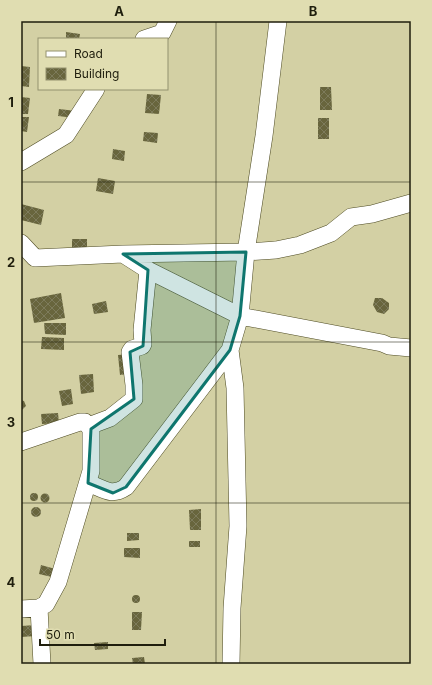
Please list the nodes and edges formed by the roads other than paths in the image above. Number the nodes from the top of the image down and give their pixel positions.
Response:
1 (168, 21) edge
2 (278, 21) edge
3 (147, 38) edge
4 (95, 90) edge
5 (21, 162) edge
6 (411, 203) edge
7 (21, 243) edge
8 (246, 252) junction
9 (123, 254) junction
10 (28, 261) edge
11 (148, 270) junction
12 (240, 316) junction
13 (411, 348) edge
14 (230, 350) junction
15 (91, 429) junction
16 (21, 442) edge
17 (88, 483) junction
18 (39, 608) junction
19 (21, 609) edge
20 (42, 664) edge
21 (231, 664) edge

1 - 3 street
2 - 8 street
4 - 5 street
6 - 8 street
7 - 10 street
8 - 9 street
8 - 12 street
9 - 10 street
9 - 11 street
11 - 12 street
11 - 15 street
12 - 13 street
12 - 14 street
14 - 17 street
14 - 21 street
15 - 16 street
15 - 17 street
17 - 18 street
18 - 19 street
18 - 20 street

